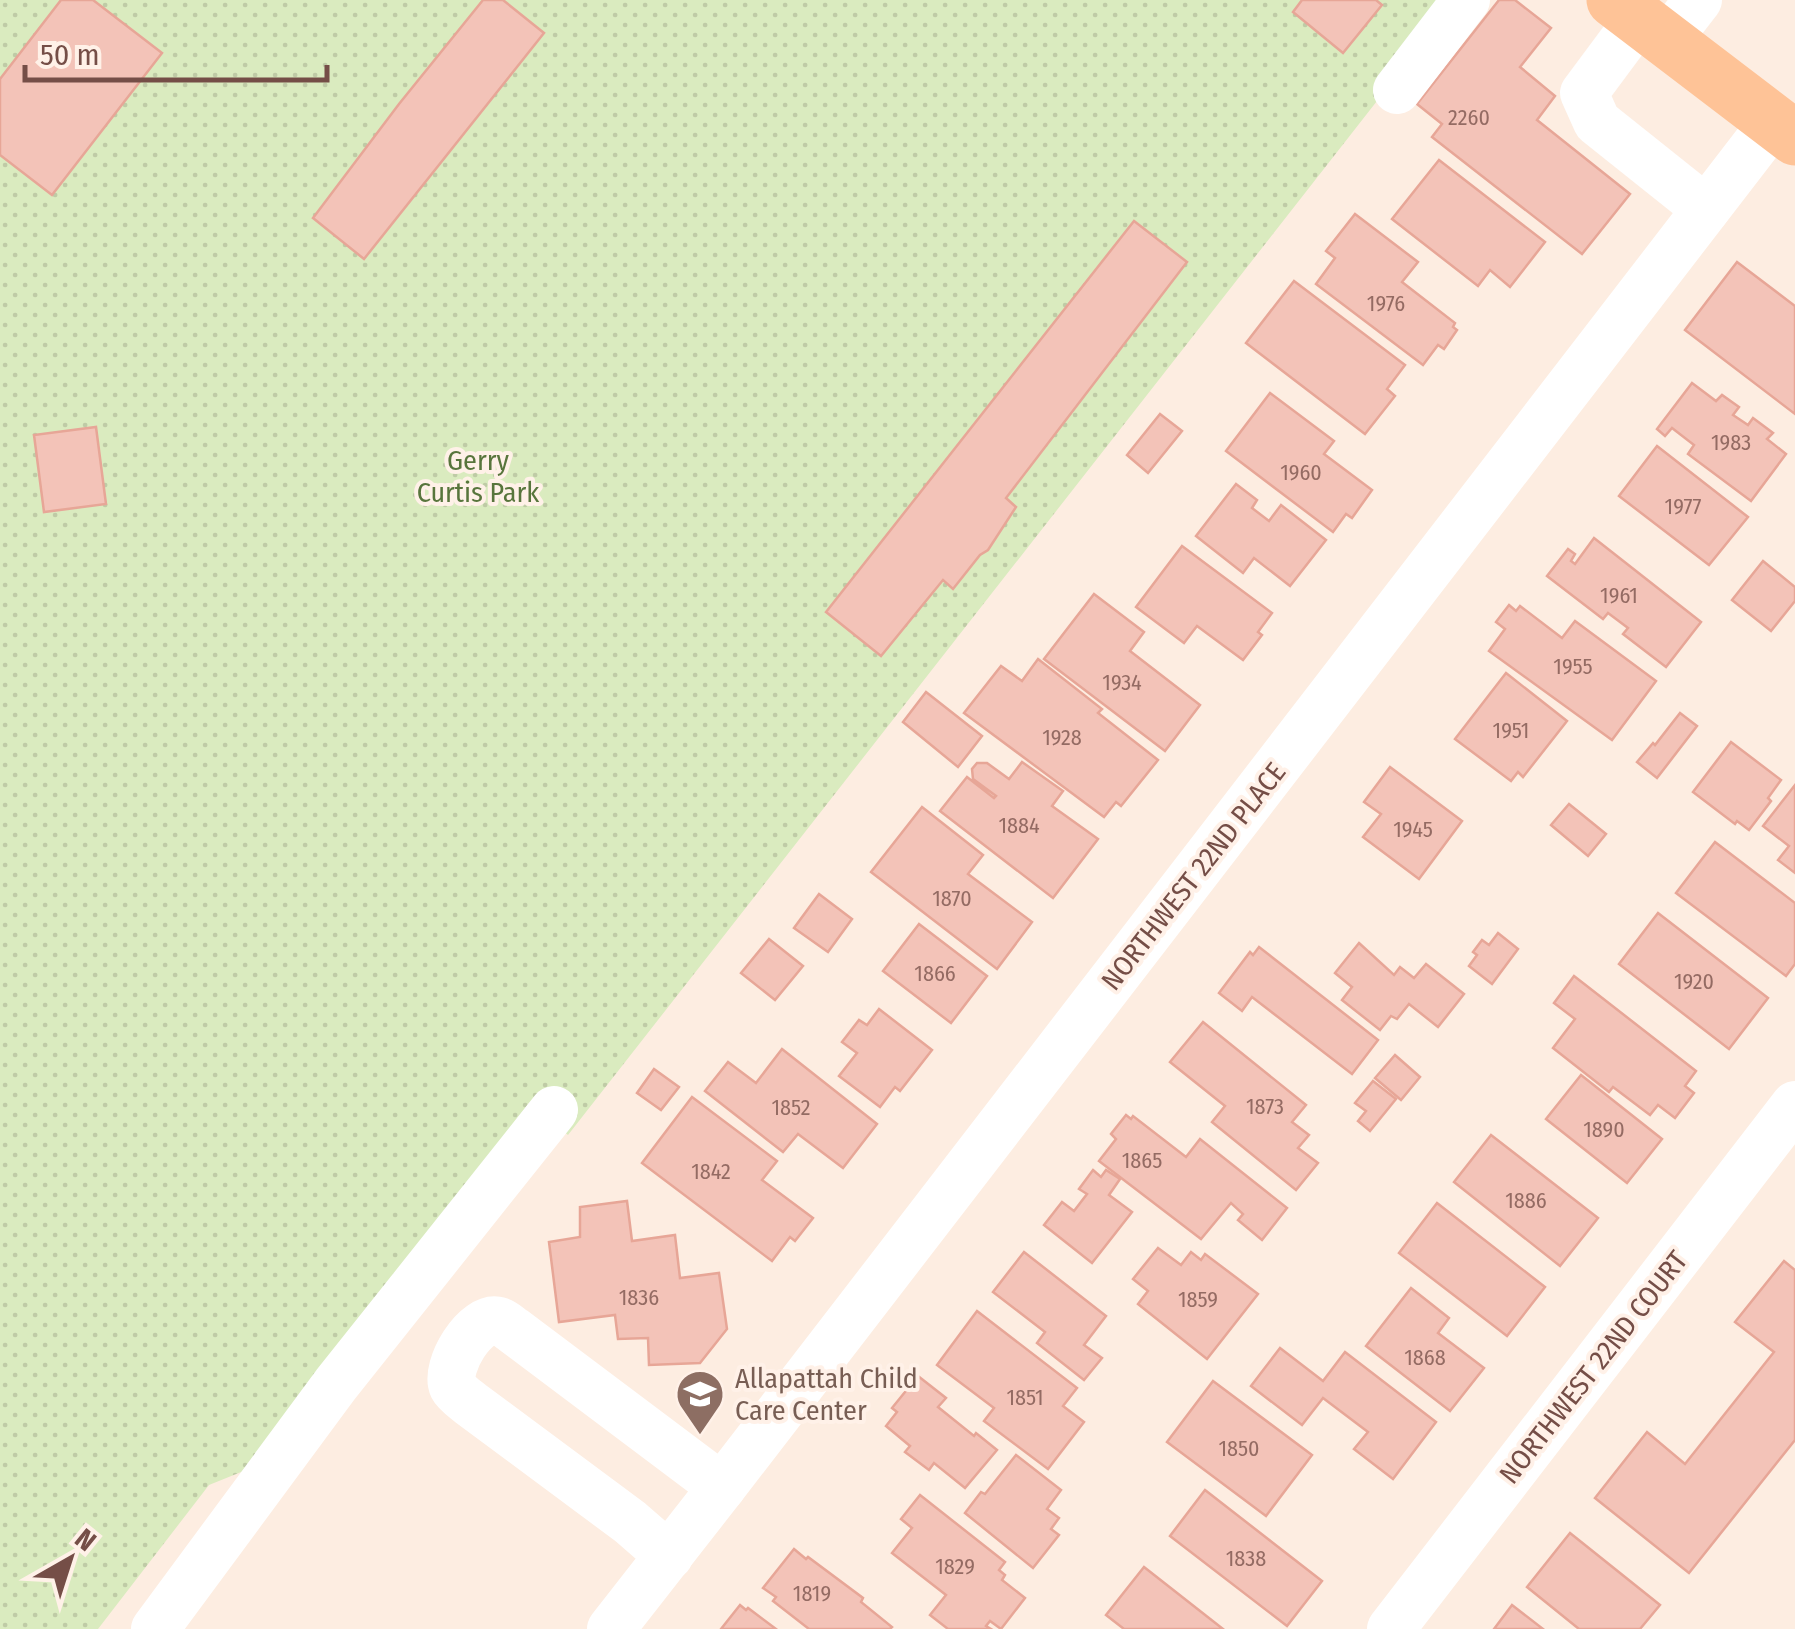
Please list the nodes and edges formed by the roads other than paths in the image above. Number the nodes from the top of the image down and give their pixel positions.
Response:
1 (1466, 0) edge
2 (1654, 15) edge
3 (1397, 90) dead end
4 (1784, 129) edge
5 (1706, 210) junction
6 (1795, 1106) edge
7 (554, 1110) dead end
8 (722, 1487) junction
9 (669, 1556) junction
10 (155, 1629) edge
11 (610, 1629) edge
12 (1391, 1629) edge

1 - 3 street
2 - 4 main road
2 - 5 street
4 - 5 street, NORTHWEST 22ND PLACE
5 - 8 street, NORTHWEST 22ND PLACE
6 - 12 street, NORTHWEST 22ND COURT
7 - 10 street
8 - 9 street, NORTHWEST 22ND PLACE
8 - 9 street
9 - 11 street, NORTHWEST 22ND PLACE

